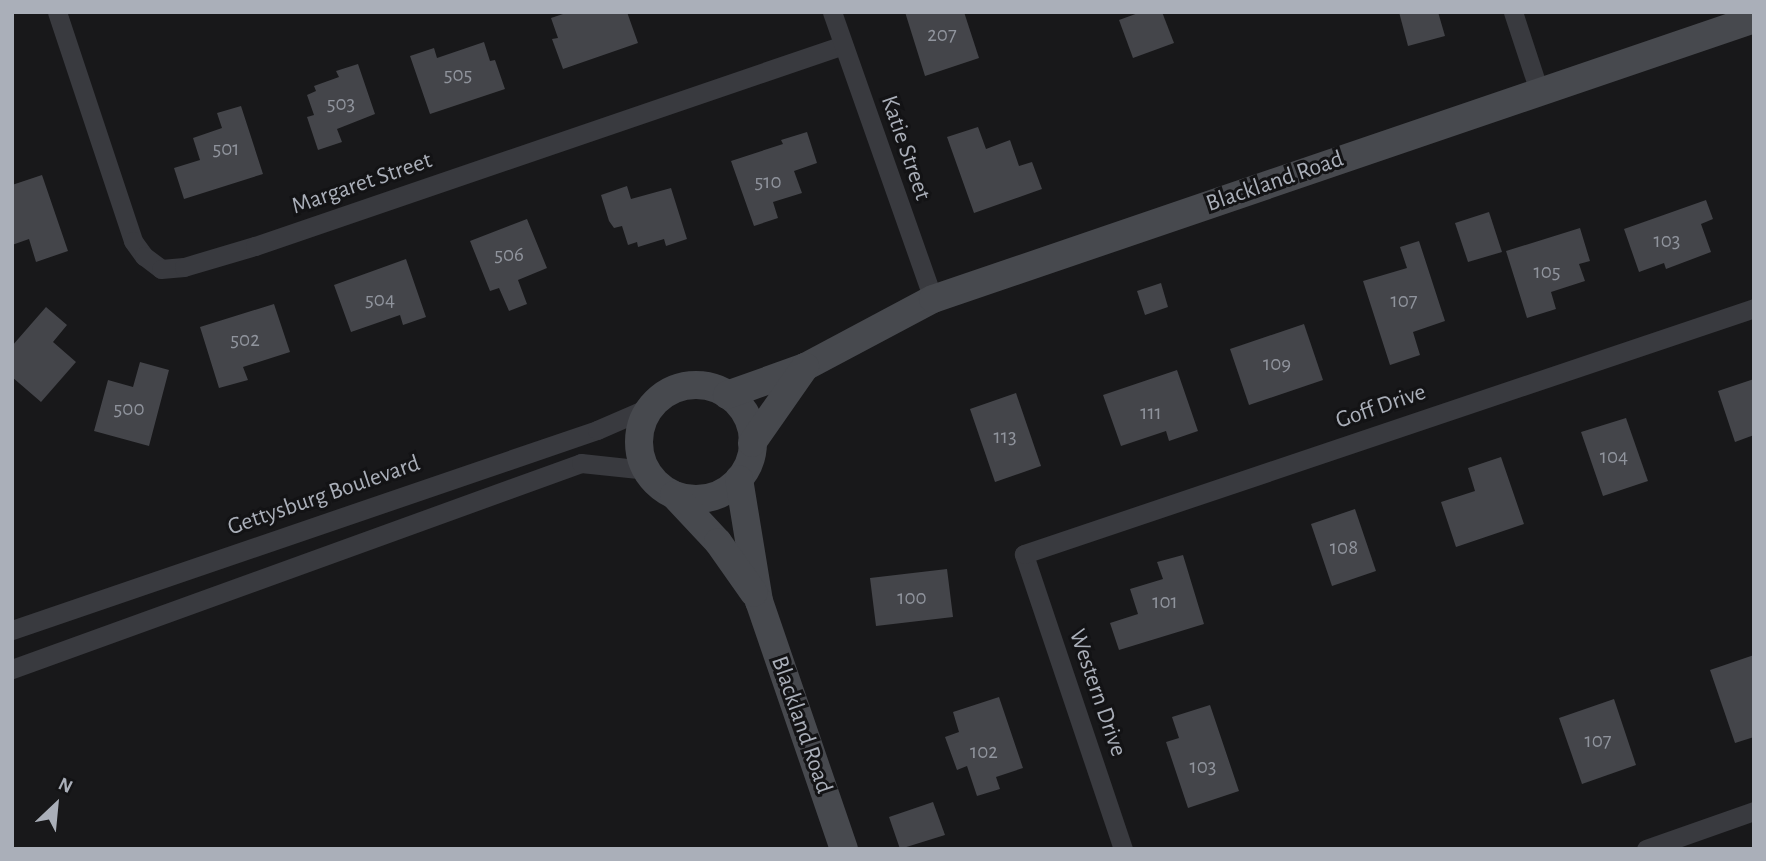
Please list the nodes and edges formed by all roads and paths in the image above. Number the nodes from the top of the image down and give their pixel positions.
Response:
1 (57, 12) edge
2 (832, 12) edge
3 (1513, 12) edge
4 (1754, 19) edge
5 (843, 45) junction
6 (1539, 91) junction
7 (933, 299) junction
8 (1754, 308) edge
9 (805, 367) junction
10 (727, 395) junction
11 (650, 407) junction
12 (752, 443) junction
13 (646, 470) junction
14 (739, 479) junction
15 (674, 495) junction
16 (1024, 554) joint
17 (759, 601) junction
18 (12, 630) edge
19 (12, 670) edge
20 (1754, 811) edge
21 (844, 849) edge
22 (1123, 849) edge
23 (1646, 849) edge

1 - 5 street, Margaret Street
2 - 5 street, Katie Street
3 - 6 street
4 - 6 street, Blackland Road
5 - 7 street, Katie Street
6 - 7 street, Blackland Road
7 - 9 street, Blackland Road
8 - 16 street, Goff Drive
9 - 10 street, Blackland Road
9 - 12 street, Blackland Road
10 - 11 street
10 - 12 street
11 - 13 street
11 - 18 street, Gettysburg Boulevard
12 - 14 street
13 - 15 street
13 - 19 street
14 - 15 street
14 - 17 street, Blackland Road
15 - 17 street, Blackland Road
16 - 22 street, Western Drive
17 - 21 street, Blackland Road
20 - 23 street

